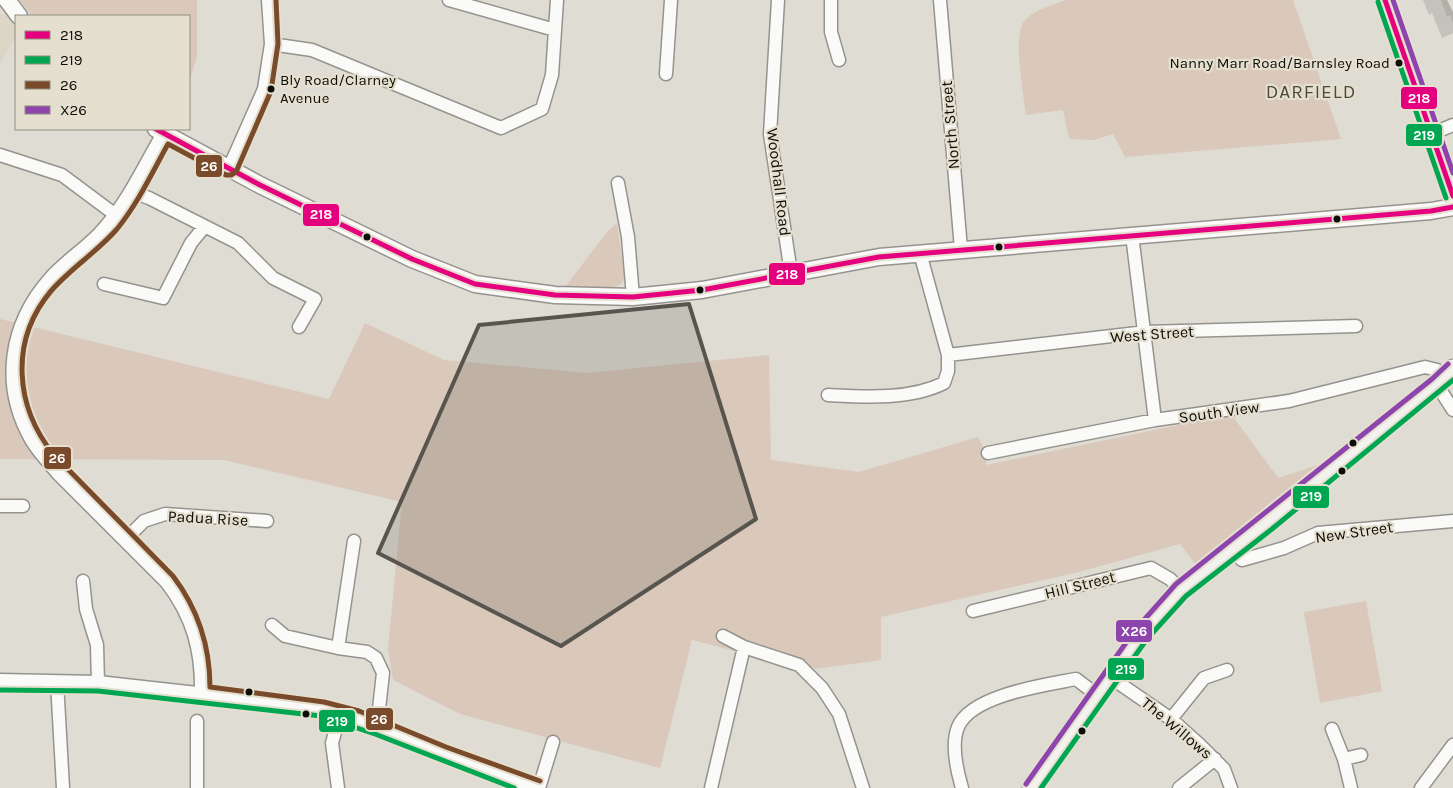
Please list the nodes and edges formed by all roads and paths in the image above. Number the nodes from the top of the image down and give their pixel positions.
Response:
1 (8, 0) edge
2 (268, 0) edge
3 (449, 0) edge
4 (557, 0) edge
5 (671, 0) edge
6 (778, 0) edge
7 (832, 0) edge
8 (940, 0) edge
9 (1385, 0) edge
10 (18, 15) edge
11 (555, 30) junction
12 (270, 44) junction
13 (839, 60) dead end
14 (666, 74) dead end
15 (1453, 126) edge
16 (160, 131) edge
17 (1431, 134) junction
18 (0, 155) edge
19 (229, 168) junction
20 (618, 183) dead end
21 (132, 192) junction
22 (1453, 196) edge
23 (1453, 207) edge
24 (117, 216) junction
25 (204, 226) junction
26 (1132, 235) junction
27 (961, 249) junction
28 (920, 253) junction
29 (791, 273) junction
30 (104, 284) dead end
31 (633, 297) junction
32 (1356, 326) dead end
33 (299, 328) dead end
34 (1146, 332) junction
35 (948, 355) junction
36 (1446, 377) edge
37 (828, 395) dead end
38 (1453, 410) edge
39 (1155, 420) junction
40 (988, 453) dead end
41 (0, 506) edge
42 (23, 506) dead end
43 (267, 521) dead end
44 (1453, 521) edge
45 (127, 538) junction
46 (354, 541) dead end
47 (1232, 550) junction
48 (83, 581) dead end
49 (1181, 590) junction
50 (973, 611) dead end
51 (272, 625) dead end
52 (723, 636) dead end
53 (744, 647) junction
54 (338, 648) junction
55 (1227, 670) dead end
56 (1110, 677) junction
57 (0, 682) edge
58 (57, 682) junction
59 (98, 684) junction
60 (203, 694) junction
61 (1096, 696) junction
62 (340, 714) junction
63 (1171, 719) junction
64 (197, 721) dead end
65 (377, 727) junction
66 (1332, 729) dead end
67 (552, 742) dead end
68 (1453, 745) edge
69 (1361, 755) dead end
70 (1215, 759) junction
71 (1344, 759) junction
72 (961, 783) edge
73 (62, 788) edge
74 (197, 788) edge
75 (338, 788) edge
76 (538, 788) edge
77 (711, 788) edge
78 (863, 788) edge
79 (1032, 788) edge
80 (1179, 788) edge
81 (1231, 788) edge
82 (1351, 788) edge
83 (1421, 788) edge

1 - 10 street
2 - 12 street
3 - 11 street
4 - 11 street
5 - 14 street
6 - 29 street, Woodhall Road
7 - 13 street
8 - 27 street, North Street
9 - 17 main road
11 - 12 street
12 - 19 street
15 - 17 street
16 - 19 street
16 - 21 street
17 - 22 main road
18 - 24 street
19 - 31 street
20 - 31 street
21 - 24 street
21 - 25 street
23 - 26 street
24 - 45 street
25 - 30 street
25 - 33 street
26 - 27 street
26 - 34 street
27 - 28 street
28 - 29 street
28 - 35 street
29 - 31 street
32 - 34 street, West Street
34 - 35 street, West Street
34 - 39 street
35 - 37 street
36 - 38 street
36 - 39 street, South View
36 - 47 main road
39 - 40 street, South View
41 - 42 street
43 - 45 street, Padua Rise
44 - 47 street, New Street
45 - 60 street
46 - 54 street
47 - 49 main road
48 - 59 street
49 - 50 street, Hill Street
49 - 56 main road
51 - 54 street
52 - 53 street
53 - 77 street
53 - 78 street
54 - 65 street
55 - 63 street
56 - 61 main road
56 - 63 street, The Willows
57 - 58 street
58 - 59 street
58 - 73 street
59 - 60 street
60 - 62 street
61 - 72 street
61 - 79 main road
62 - 65 street
62 - 75 street
63 - 70 street, The Willows
64 - 74 street
65 - 76 street
66 - 71 street
67 - 76 street
68 - 83 street
69 - 71 street
70 - 80 street
70 - 81 street, The Willows
71 - 82 street

